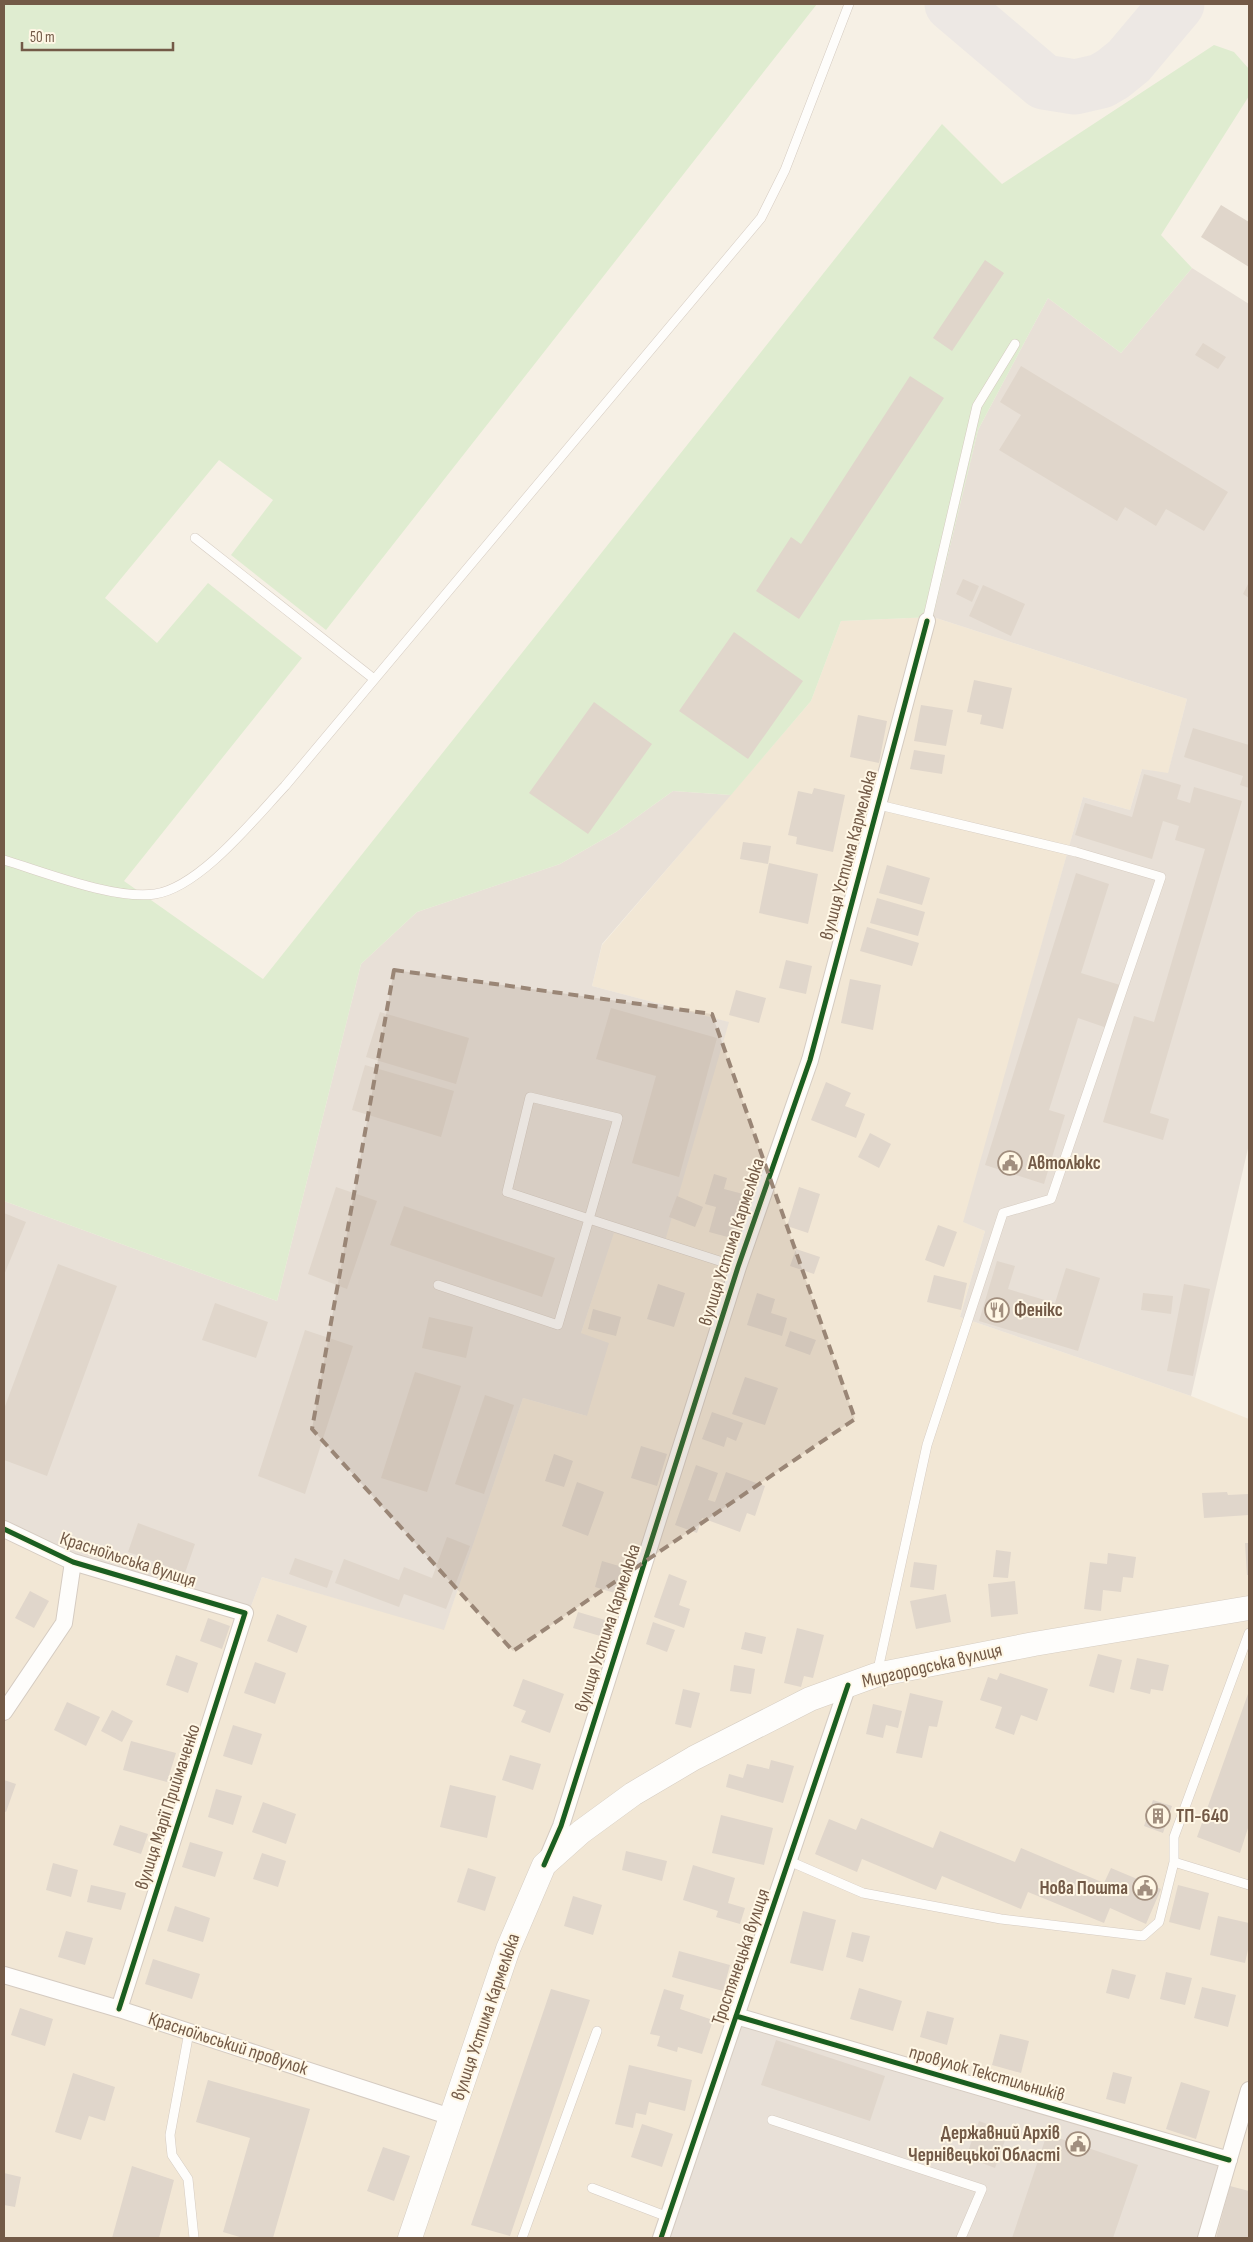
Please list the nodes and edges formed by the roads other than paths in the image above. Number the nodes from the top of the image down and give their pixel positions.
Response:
1 (849, 4) edge
2 (1016, 344) dead end
3 (194, 538) dead end
4 (927, 621) joint
5 (374, 679) junction
6 (879, 805) junction
7 (4, 860) edge
8 (589, 1219) junction
9 (738, 1268) junction
10 (438, 1285) dead end
11 (4, 1529) edge
12 (73, 1562) junction
13 (1249, 1608) edge
14 (245, 1613) joint
15 (1249, 1633) edge
16 (876, 1675) junction
17 (848, 1685) junction
18 (4, 1712) edge
19 (789, 1861) junction
20 (1174, 1862) junction
21 (544, 1865) junction
22 (1249, 1885) edge
23 (4, 1975) edge
24 (119, 2009) junction
25 (736, 2016) junction
26 (597, 2030) dead end
27 (189, 2032) junction
28 (1249, 2090) edge
29 (451, 2117) junction
30 (772, 2120) dead end
31 (1229, 2160) junction
32 (592, 2188) dead end
33 (668, 2217) junction
34 (194, 2238) edge
35 (410, 2238) edge
36 (522, 2238) edge
37 (661, 2238) edge
38 (961, 2238) edge
39 (1206, 2238) edge

1 - 5 lane
2 - 4 lane
3 - 5 lane
4 - 6 street, вулиця Устима Кармелюка
5 - 7 lane
6 - 9 street, вулиця Устима Кармелюка
6 - 16 lane
8 - 8 lane
8 - 9 lane
8 - 10 lane
9 - 21 street, вулиця Устима Кармелюка
11 - 12 street, Красноїльська вулиця
12 - 14 street, Красноїльська вулиця
12 - 18 street, Красноїльська вулиця
13 - 16 main road, Миргородська вулиця
14 - 24 street, вулиця Марії Приймаченко
15 - 20 lane
16 - 17 main road, Миргородська вулиця
17 - 19 street, Тростянецька вулиця
17 - 21 main road, Миргородська вулиця
19 - 20 lane
19 - 25 street, Тростянецька вулиця
20 - 22 lane
21 - 29 main road, вулиця Устима Кармелюка
23 - 24 street, Красноїльський провулок
24 - 27 street, Красноїльський провулок
25 - 31 street, провулок Текстильників
25 - 33 street, Тростянецька вулиця
26 - 36 lane
27 - 29 street, Красноїльський провулок
27 - 34 lane
28 - 31 street
29 - 35 main road, вулиця Устима Кармелюка
30 - 38 lane
31 - 39 street
32 - 33 lane
33 - 37 street, Тростянецька вулиця

